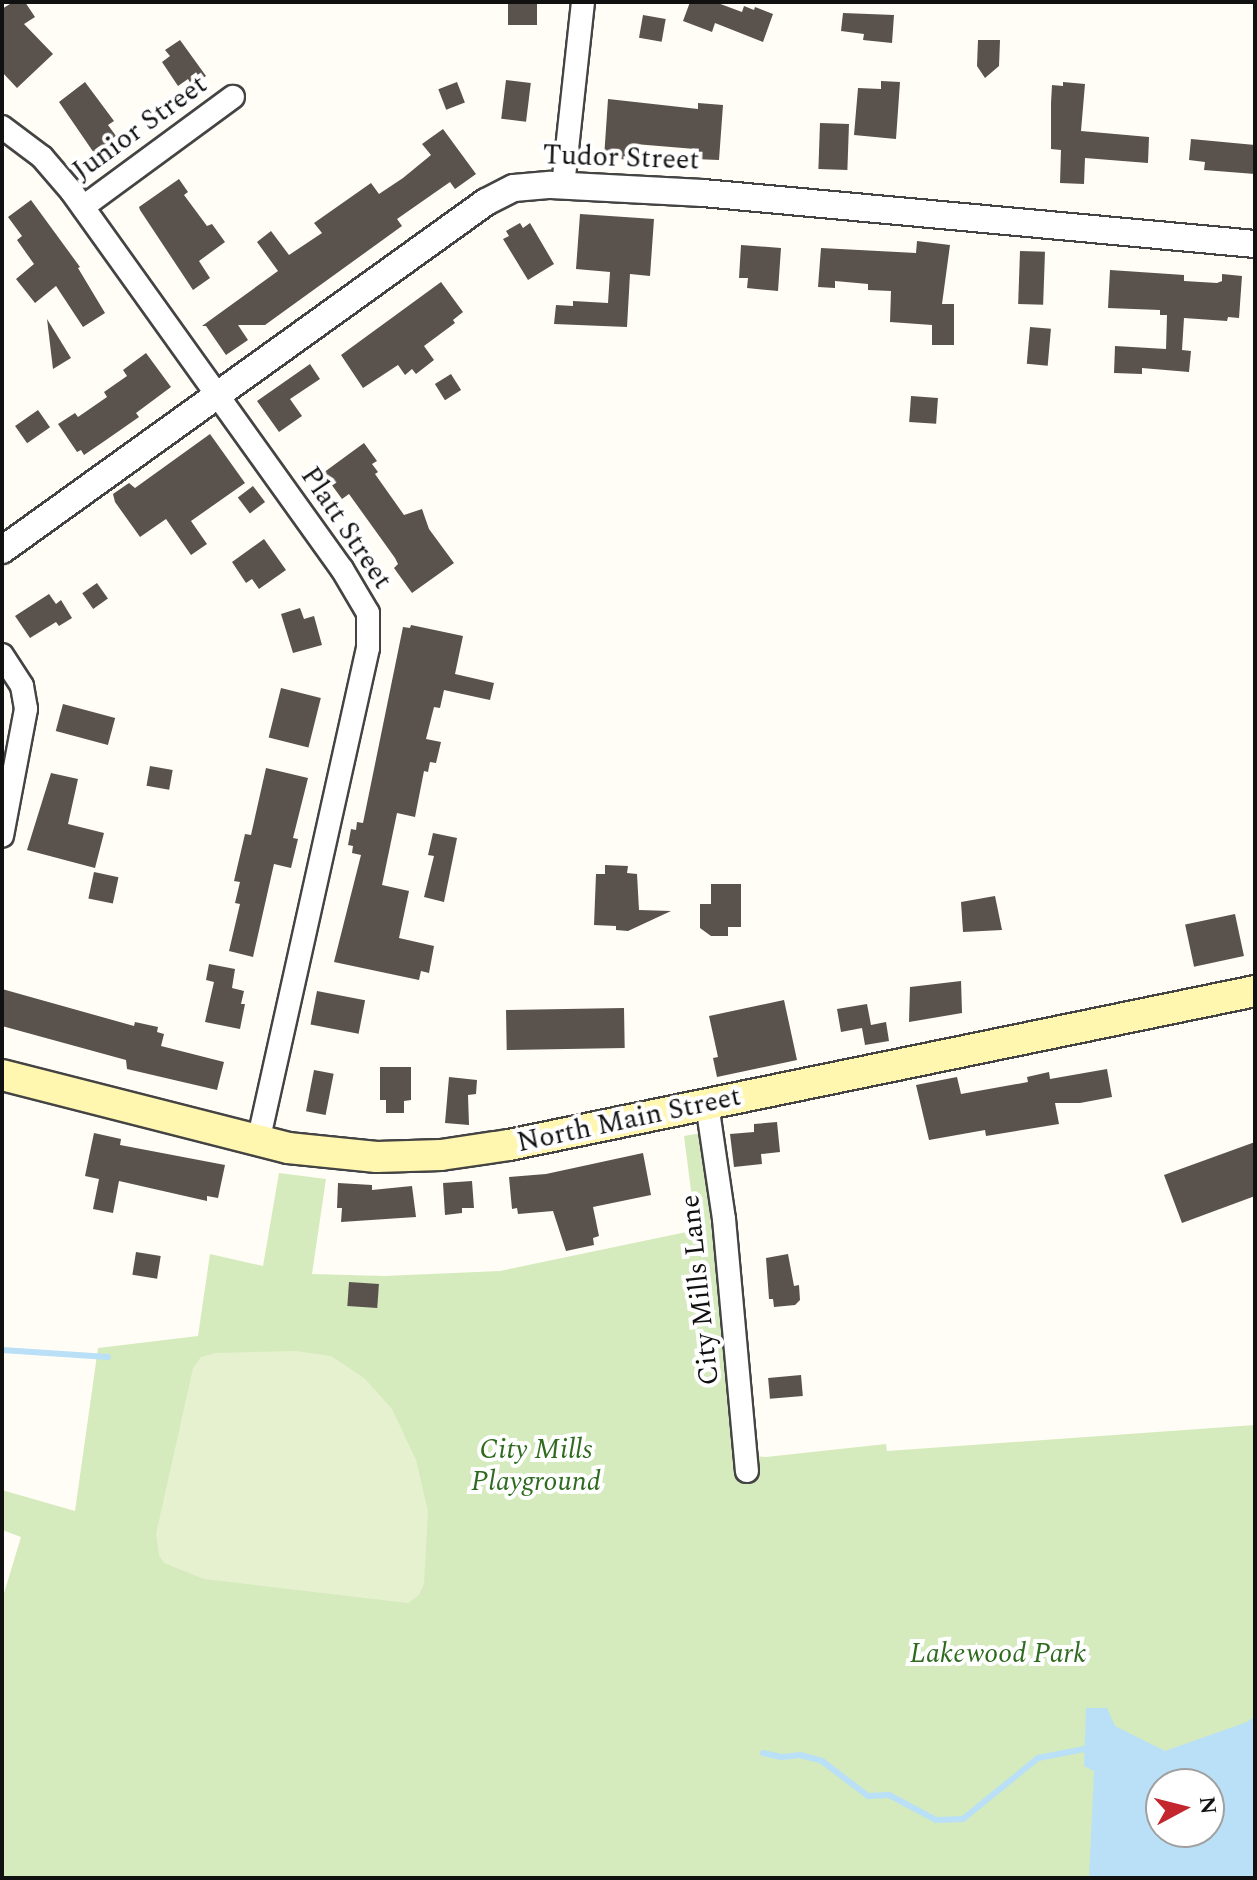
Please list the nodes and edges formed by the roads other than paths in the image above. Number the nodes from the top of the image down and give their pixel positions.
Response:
1 (583, 2) edge
2 (233, 97) dead end
3 (2, 127) edge
4 (563, 186) junction
5 (83, 207) junction
6 (1255, 244) edge
7 (217, 395) junction
8 (2, 550) edge
9 (2, 655) edge
10 (2, 836) edge
11 (1255, 991) edge
12 (2, 1075) edge
13 (707, 1104) junction
14 (258, 1142) junction
15 (747, 1471) dead end

1 - 4 street
2 - 5 street, Junior Street
3 - 5 street, Platt Street
4 - 6 street, Tudor Street
4 - 7 street, Tudor Street
5 - 7 street, Platt Street
7 - 8 street, Tudor Street
7 - 14 street, Platt Street
9 - 10 street
11 - 13 main road, North Main Street
12 - 14 main road, North Main Street
13 - 14 main road, North Main Street
13 - 15 street, City Mills Lane

